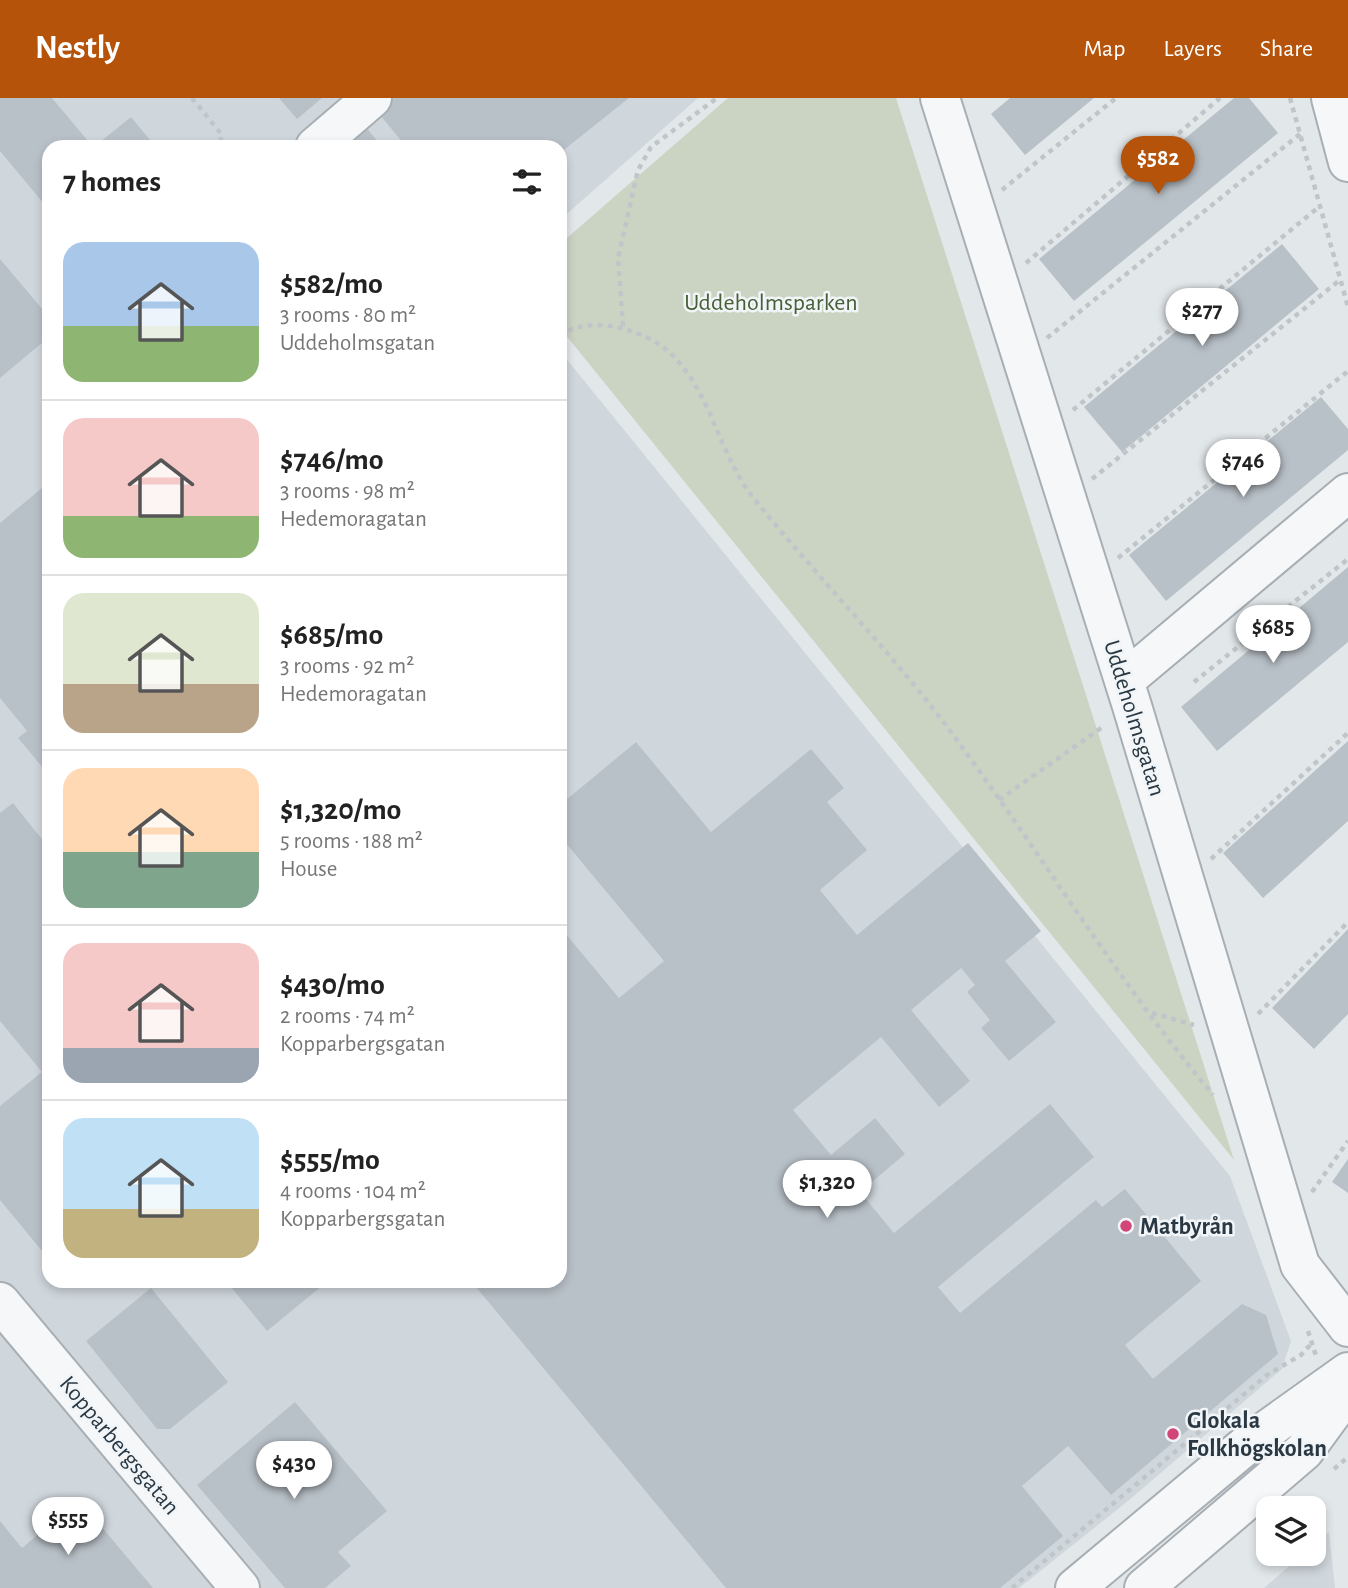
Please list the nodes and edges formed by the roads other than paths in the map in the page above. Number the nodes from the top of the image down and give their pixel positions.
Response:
1 (372, 98) edge
2 (1331, 98) edge
3 (952, 105) edge
4 (323, 140) edge
5 (1348, 162) edge
6 (1348, 493) edge
7 (1128, 693) junction
8 (0, 1302) edge
9 (1342, 1320) edge
10 (1348, 1372) edge
11 (1348, 1391) edge
12 (240, 1588) edge
13 (1075, 1588) edge
14 (1144, 1588) edge

1 - 4 street
2 - 5 street
3 - 7 street, Uddeholmsgatan
6 - 7 street
7 - 9 street, Uddeholmsgatan
8 - 12 street, Kopparbergsgatan
10 - 13 street
11 - 14 street

